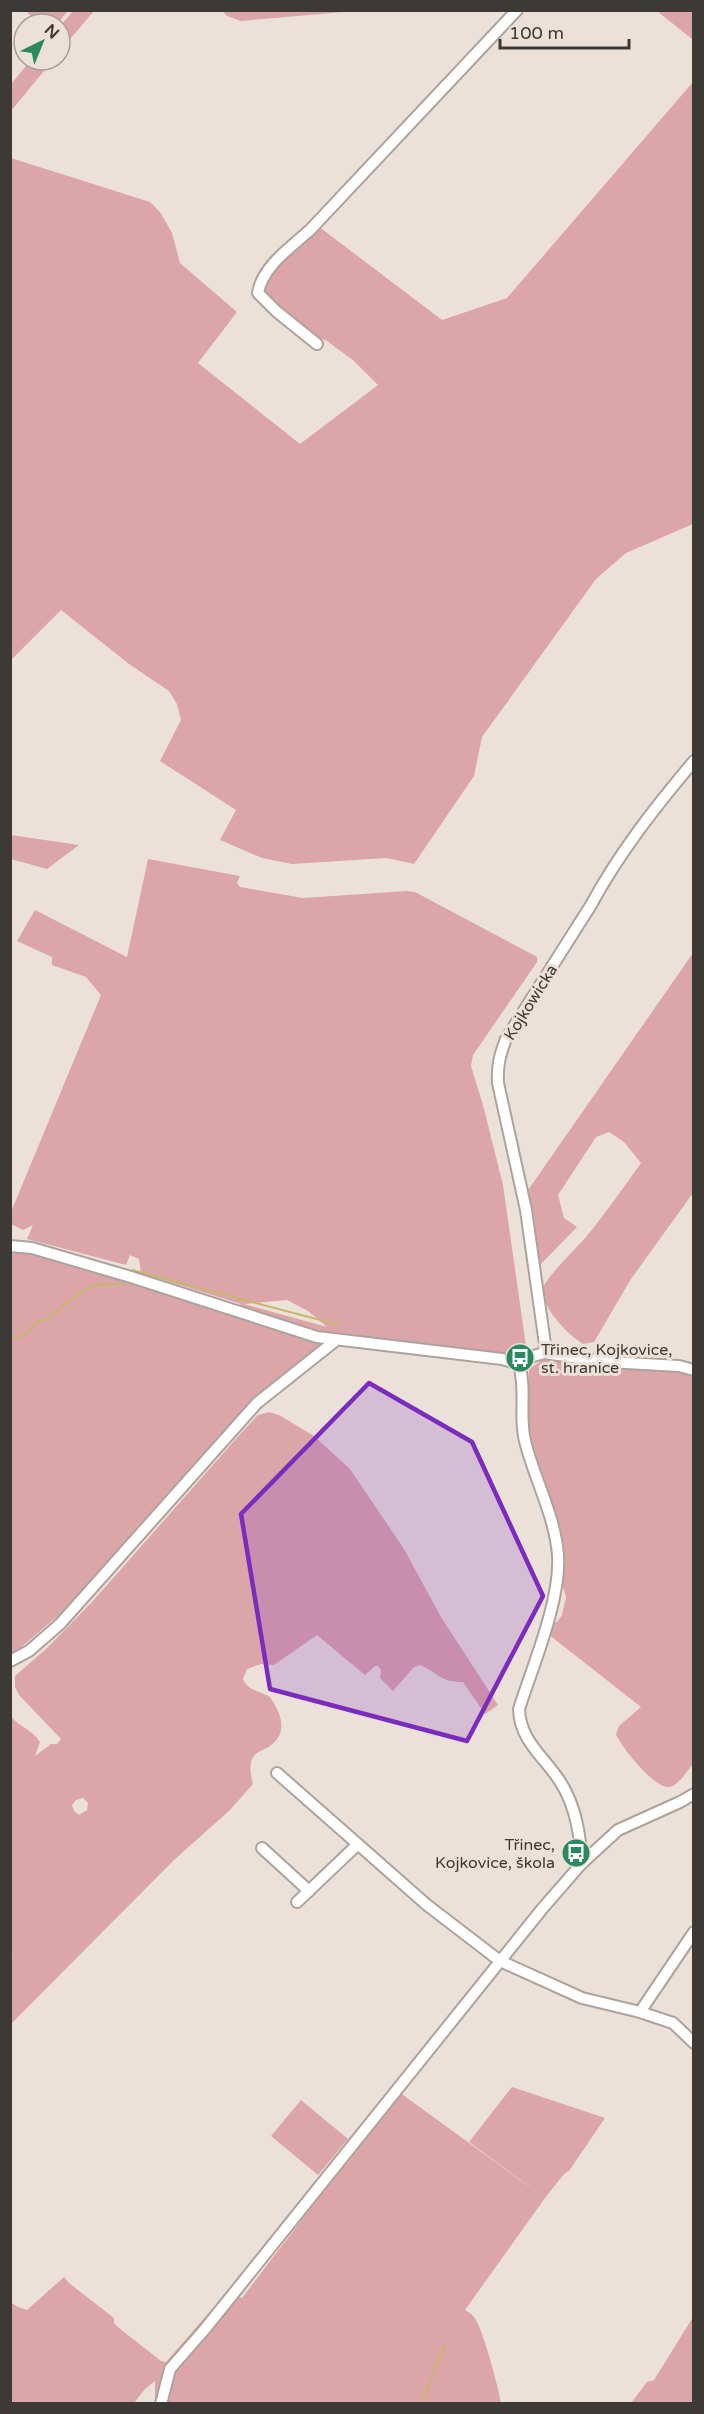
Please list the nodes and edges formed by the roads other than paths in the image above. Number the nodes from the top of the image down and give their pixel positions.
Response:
1 (517, 10) edge
2 (317, 344) dead end
3 (693, 761) edge
4 (10, 1245) edge
5 (335, 1341) junction
6 (544, 1353) junction
7 (519, 1364) junction
8 (693, 1370) edge
9 (10, 1661) edge
10 (277, 1773) dead end
11 (693, 1794) edge
12 (357, 1845) junction
13 (262, 1848) dead end
14 (582, 1863) junction
15 (309, 1891) junction
16 (297, 1902) dead end
17 (693, 1932) edge
18 (500, 1961) junction
19 (640, 2012) junction
20 (693, 2043) edge
21 (161, 2403) edge

1 - 2 street
3 - 6 street, Kojkowicka
4 - 5 street
5 - 7 street
5 - 9 street
6 - 7 street
6 - 8 street
7 - 14 street
10 - 12 street
11 - 14 street
12 - 15 street
12 - 18 street
13 - 15 street
14 - 18 street
15 - 16 street
17 - 19 street
18 - 19 street
18 - 21 street
19 - 20 street

